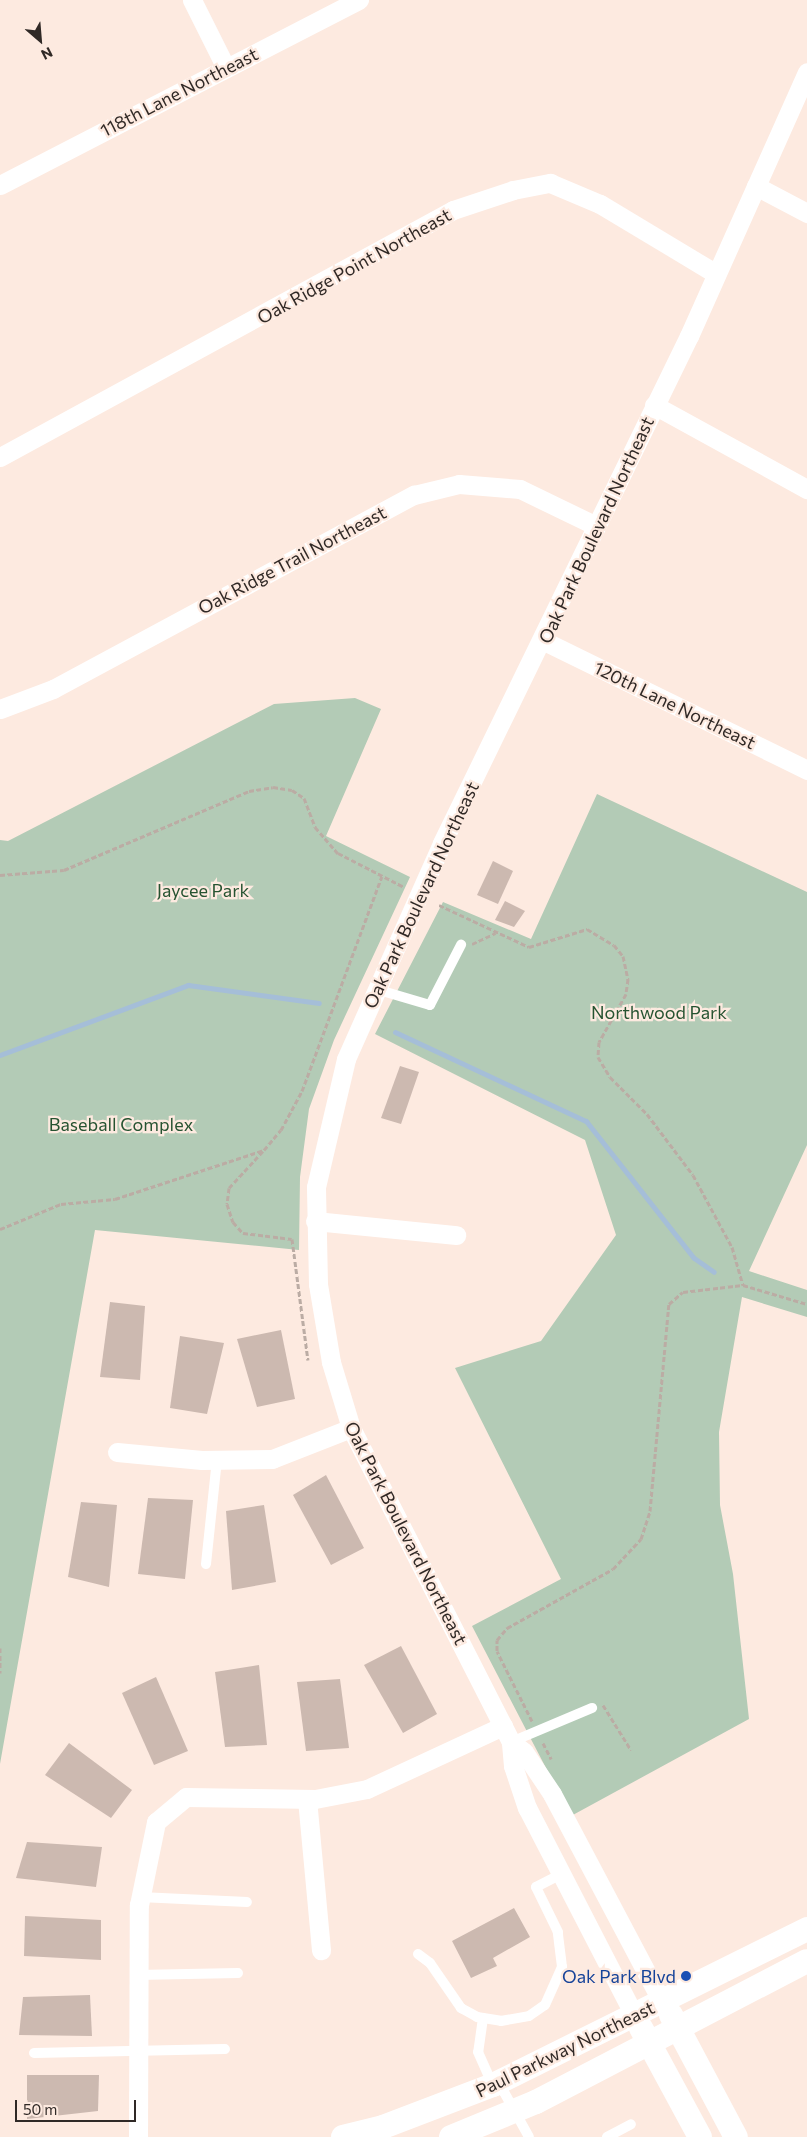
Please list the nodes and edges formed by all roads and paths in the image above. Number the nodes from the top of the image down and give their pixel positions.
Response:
1 (192, 0) edge
2 (359, 0) edge
3 (226, 68) junction
4 (807, 72) edge
5 (0, 185) edge
6 (756, 186) junction
7 (807, 213) edge
8 (715, 273) junction
9 (654, 405) junction
10 (0, 457) edge
11 (807, 489) edge
12 (594, 525) junction
13 (544, 641) junction
14 (0, 708) edge
15 (807, 770) edge
16 (0, 875) edge
17 (382, 876) junction
18 (409, 889) dead end
19 (439, 905) dead end
20 (497, 933) junction
21 (460, 944) joint
22 (379, 990) junction
23 (264, 1150) junction
24 (315, 1221) junction
25 (0, 1229) edge
26 (456, 1235) dead end
27 (743, 1285) junction
28 (807, 1304) edge
29 (308, 1360) dead end
30 (351, 1428) junction
31 (117, 1452) dead end
32 (216, 1460) junction
33 (206, 1564) dead end
34 (0, 1648) edge
35 (0, 1673) edge
36 (592, 1708) joint
37 (538, 1733) junction
38 (507, 1734) junction
39 (631, 1750) dead end
40 (556, 1768) dead end
41 (307, 1799) junction
42 (561, 1874) junction
43 (140, 1897) junction
44 (247, 1902) dead end
45 (807, 1929) edge
46 (321, 1950) dead end
47 (418, 1954) dead end
48 (807, 1961) edge
49 (238, 1974) dead end
50 (137, 1975) junction
51 (662, 2002) junction
52 (633, 2013) junction
53 (483, 2018) junction
54 (678, 2028) junction
55 (649, 2042) junction
56 (225, 2048) dead end
57 (135, 2051) junction
58 (34, 2053) dead end
59 (493, 2084) junction
60 (515, 2111) junction
61 (631, 2124) dead end
62 (138, 2137) edge
63 (343, 2137) edge
64 (451, 2137) edge
65 (529, 2137) edge
66 (607, 2137) edge
67 (700, 2137) edge
68 (736, 2137) edge

1 - 3 street
2 - 3 street, 118th Lane Northeast
3 - 5 street, 118th Lane Northeast
4 - 6 street, Oak Park Boulevard Northeast
6 - 7 street
6 - 8 street, Oak Park Boulevard Northeast
8 - 9 street, Oak Park Boulevard Northeast
8 - 10 street, Oak Ridge Point Northeast
9 - 11 street
9 - 12 street, Oak Park Boulevard Northeast
12 - 13 street, Oak Park Boulevard Northeast
12 - 14 street, Oak Ridge Trail Northeast
13 - 15 street, 120th Lane Northeast
13 - 22 street, Oak Park Boulevard Northeast
16 - 17 path
17 - 18 path
17 - 23 path
19 - 20 path
20 - 21 path
20 - 27 path
21 - 22 lane
22 - 24 street, Oak Park Boulevard Northeast
23 - 25 path
23 - 29 path
24 - 26 street
24 - 30 street, Oak Park Boulevard Northeast
27 - 28 path
27 - 37 path
30 - 32 street
30 - 38 street, Oak Park Boulevard Northeast
31 - 32 street
32 - 33 lane
34 - 35 path
36 - 37 lane
36 - 39 path
37 - 38 lane
37 - 40 path
38 - 41 street
38 - 42 street, Oak Park Boulevard Northeast
38 - 51 street, Oak Park Boulevard Northeast
41 - 43 street
41 - 46 street
42 - 52 street, Oak Park Boulevard Northeast
42 - 53 lane
43 - 44 lane
43 - 50 street
45 - 51 street, Paul Parkway Northeast
47 - 53 lane
48 - 54 street, Paul Parkway Northeast
49 - 50 lane
50 - 57 street
51 - 52 street, Paul Parkway Northeast
51 - 54 street, Oak Park Boulevard Northeast
52 - 55 street, Oak Park Boulevard Northeast
52 - 59 street, Paul Parkway Northeast
53 - 59 lane
54 - 55 street, Paul Parkway Northeast
54 - 68 street, Oak Park Boulevard Northeast
55 - 60 street, Paul Parkway Northeast
55 - 67 street, Oak Park Boulevard Northeast
56 - 57 lane
57 - 58 lane
57 - 62 street
59 - 60 lane
59 - 63 street, Paul Parkway Northeast
60 - 64 street, Paul Parkway Northeast
60 - 65 lane
61 - 66 lane

